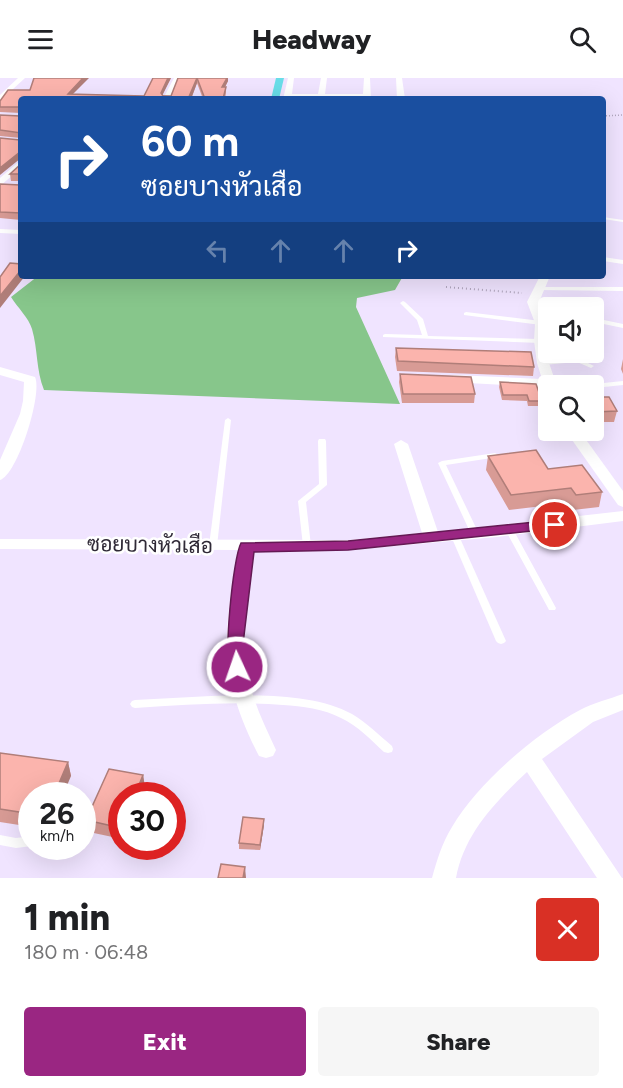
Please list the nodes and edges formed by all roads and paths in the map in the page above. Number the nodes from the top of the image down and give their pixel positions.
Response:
1 (22, 78) edge
2 (177, 78) edge
3 (291, 78) edge
4 (399, 78) edge
5 (323, 82) edge
6 (367, 82) edge
7 (334, 86) dead end
8 (356, 86) dead end
9 (168, 96) edge
10 (287, 96) edge
11 (401, 96) edge
12 (0, 99) edge
13 (623, 115) edge
14 (606, 116) edge
15 (18, 165) edge
16 (4, 174) edge
17 (0, 184) edge
18 (10, 185) edge
19 (606, 218) edge
20 (623, 221) edge
21 (0, 231) edge
22 (18, 232) edge
23 (606, 259) edge
24 (623, 262) edge
25 (544, 279) edge
26 (446, 288) dead end
27 (623, 289) edge
28 (537, 292) junction
29 (403, 303) dead end
30 (538, 310) edge
31 (466, 314) dead end
32 (538, 317) edge
33 (604, 322) edge
34 (623, 326) edge
35 (385, 336) dead end
36 (425, 337) junction
37 (538, 341) edge
38 (543, 363) edge
39 (584, 363) edge
40 (591, 366) dead end
41 (0, 371) edge
42 (547, 375) edge
43 (446, 379) edge
44 (538, 383) edge
45 (623, 383) edge
46 (604, 385) edge
47 (228, 420) dead end
48 (322, 441) dead end
49 (580, 441) edge
50 (401, 444) dead end
51 (495, 455) edge
52 (0, 476) edge
53 (623, 502) edge
54 (623, 516) edge
55 (510, 531) junction
56 (475, 534) junction
57 (456, 536) junction
58 (432, 538) junction
59 (1, 546) edge
60 (213, 546) junction
61 (307, 546) junction
62 (247, 547) junction
63 (552, 608) dead end
64 (501, 641) dead end
65 (245, 700) junction
66 (623, 702) edge
67 (135, 704) dead end
68 (388, 749) dead end
69 (266, 750) dead end
70 (529, 757) junction
71 (0, 840) edge
72 (18, 843) edge
73 (444, 878) edge
74 (610, 878) edge

1 - 12 street
2 - 9 street
3 - 10 street
4 - 11 street
5 - 7 street
6 - 8 street
13 - 14 path
15 - 16 street
16 - 17 street
17 - 18 street
19 - 20 lane
21 - 22 lane
23 - 24 lane
25 - 28 street
26 - 28 path
27 - 28 lane
28 - 30 street
29 - 36 lane
31 - 32 lane
33 - 34 lane
35 - 36 lane
36 - 37 lane
38 - 42 street
39 - 40 lane
41 - 52 street
43 - 44 street
45 - 46 lane
47 - 60 lane
48 - 61 lane
49 - 53 street
50 - 58 street
51 - 56 lane
54 - 55 street, ซอยบางหัวเสือ
55 - 56 street, ซอยบางหัวเสือ
55 - 63 lane
56 - 57 street, ซอยบางหัวเสือ
57 - 58 street, ซอยบางหัวเสือ
57 - 64 lane
58 - 61 street, ซอยบางหัวเสือ
59 - 60 street, ซอยบางหัวเสือ
60 - 62 street, ซอยบางหัวเสือ
61 - 62 street, ซอยบางหัวเสือ
62 - 65 street
65 - 67 lane
65 - 68 lane
65 - 69 street
66 - 70 street
70 - 73 street
70 - 74 street
71 - 72 lane

